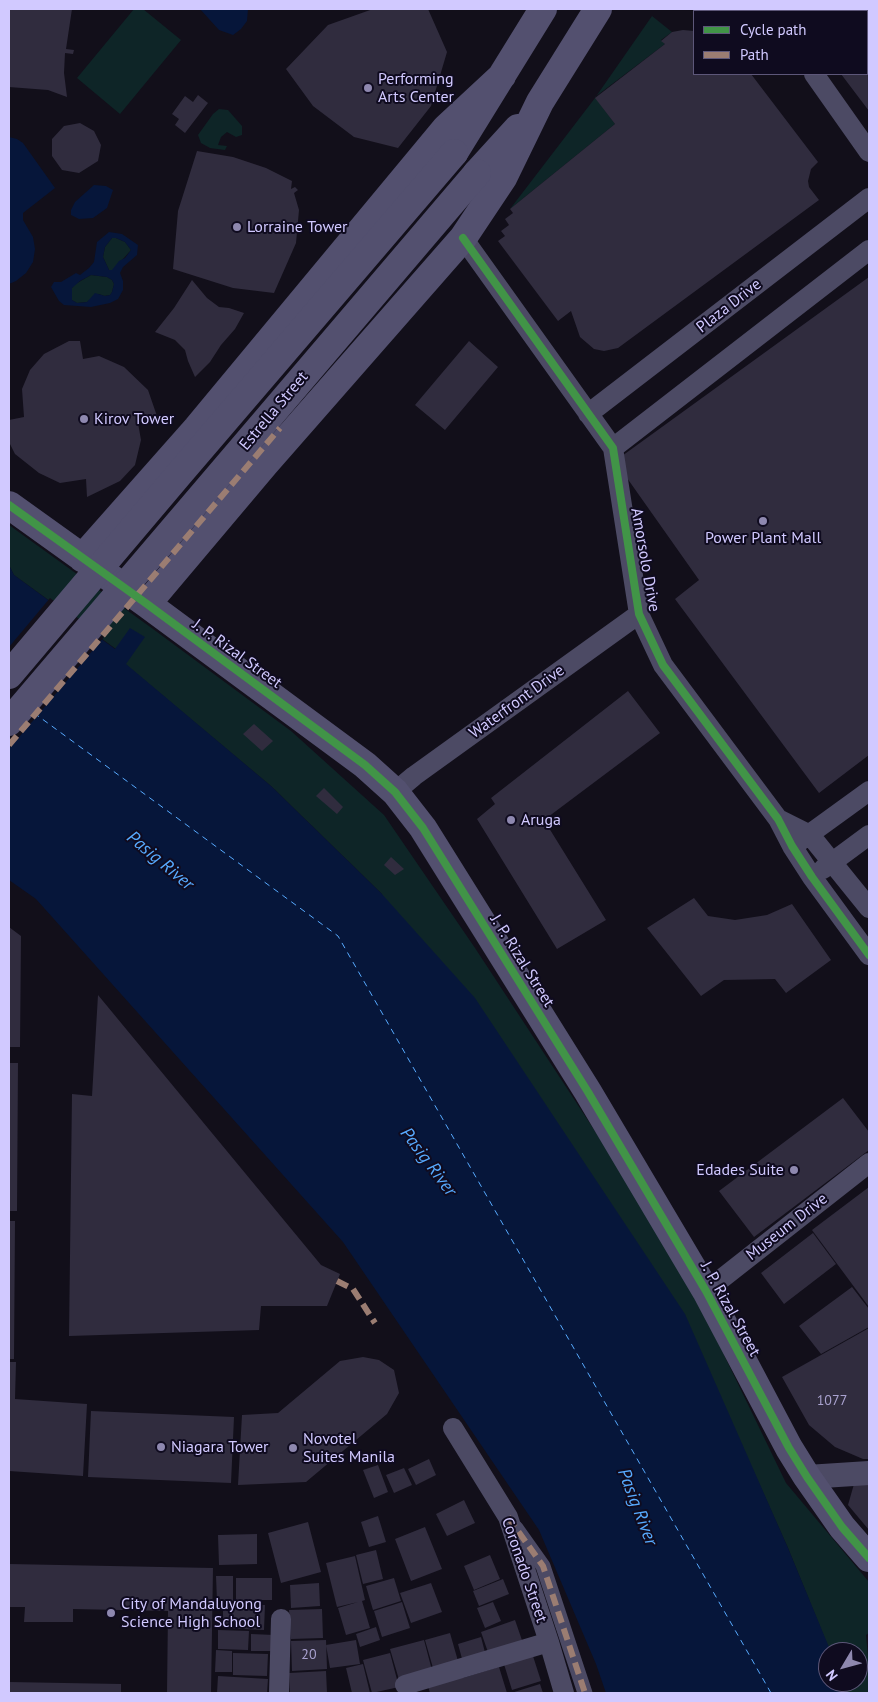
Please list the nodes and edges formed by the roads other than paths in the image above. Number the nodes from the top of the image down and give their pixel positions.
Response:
1 (544, 9) edge
2 (598, 9) edge
3 (815, 75) edge
4 (453, 141) junction
5 (869, 152) edge
6 (488, 172) junction
7 (869, 198) edge
8 (463, 238) junction
9 (869, 250) edge
10 (588, 414) junction
11 (197, 428) junction
12 (613, 448) junction
13 (265, 464) junction
14 (9, 505) edge
15 (82, 558) junction
16 (146, 604) junction
17 (639, 614) junction
18 (9, 675) edge
19 (9, 722) edge
20 (869, 791) edge
21 (395, 792) junction
22 (778, 819) junction
23 (810, 835) junction
24 (869, 835) edge
25 (792, 846) junction
26 (833, 862) junction
27 (812, 877) junction
28 (869, 908) edge
29 (869, 955) edge
30 (869, 1164) edge
31 (706, 1291) junction
32 (453, 1428) dead end
33 (869, 1473) edge
34 (807, 1477) junction
35 (508, 1517) junction
36 (869, 1558) edge
37 (281, 1619) dead end
38 (549, 1642) junction
39 (405, 1685) dead end
40 (279, 1693) edge
41 (564, 1693) edge
42 (585, 1693) edge

1 - 4 main road, Estrella Street
2 - 6 main road, Estrella Street
3 - 5 street
4 - 6 main road
4 - 11 main road, Estrella Street
4 - 18 main road, Estrella Street, bridge
6 - 8 main road, Estrella Street
6 - 19 main road, Estrella Street, bridge
7 - 10 street, Plaza Drive
8 - 10 street, Amorsolo Drive
8 - 13 main road, Estrella Street
9 - 12 street
10 - 12 street, Amorsolo Drive
11 - 13 main road
11 - 15 main road, Estrella Street
12 - 17 street, Amorsolo Drive
13 - 16 main road, Estrella Street
14 - 15 main road, J. P. Rizal Street
15 - 16 main road, J. P. Rizal Street
16 - 21 main road, J. P. Rizal Street
17 - 21 street, Waterfront Drive
17 - 22 street, Amorsolo Drive
20 - 23 street
21 - 31 main road, J. P. Rizal Street
22 - 23 street, Amorsolo Drive
22 - 25 street, Amorsolo Drive
23 - 25 street
23 - 26 street, Amorsolo Drive
24 - 26 street
25 - 27 street, Amorsolo Drive
26 - 27 street
26 - 28 street, Amorsolo Drive
27 - 29 street, Amorsolo Drive
30 - 31 street, Museum Drive
31 - 34 main road, J. P. Rizal Street
32 - 35 street, Coronado Street
33 - 34 street
34 - 36 main road, J. P. Rizal Street
35 - 38 street, Coronado Street
35 - 42 street
37 - 40 street
38 - 39 street
38 - 41 street, Coronado Street

